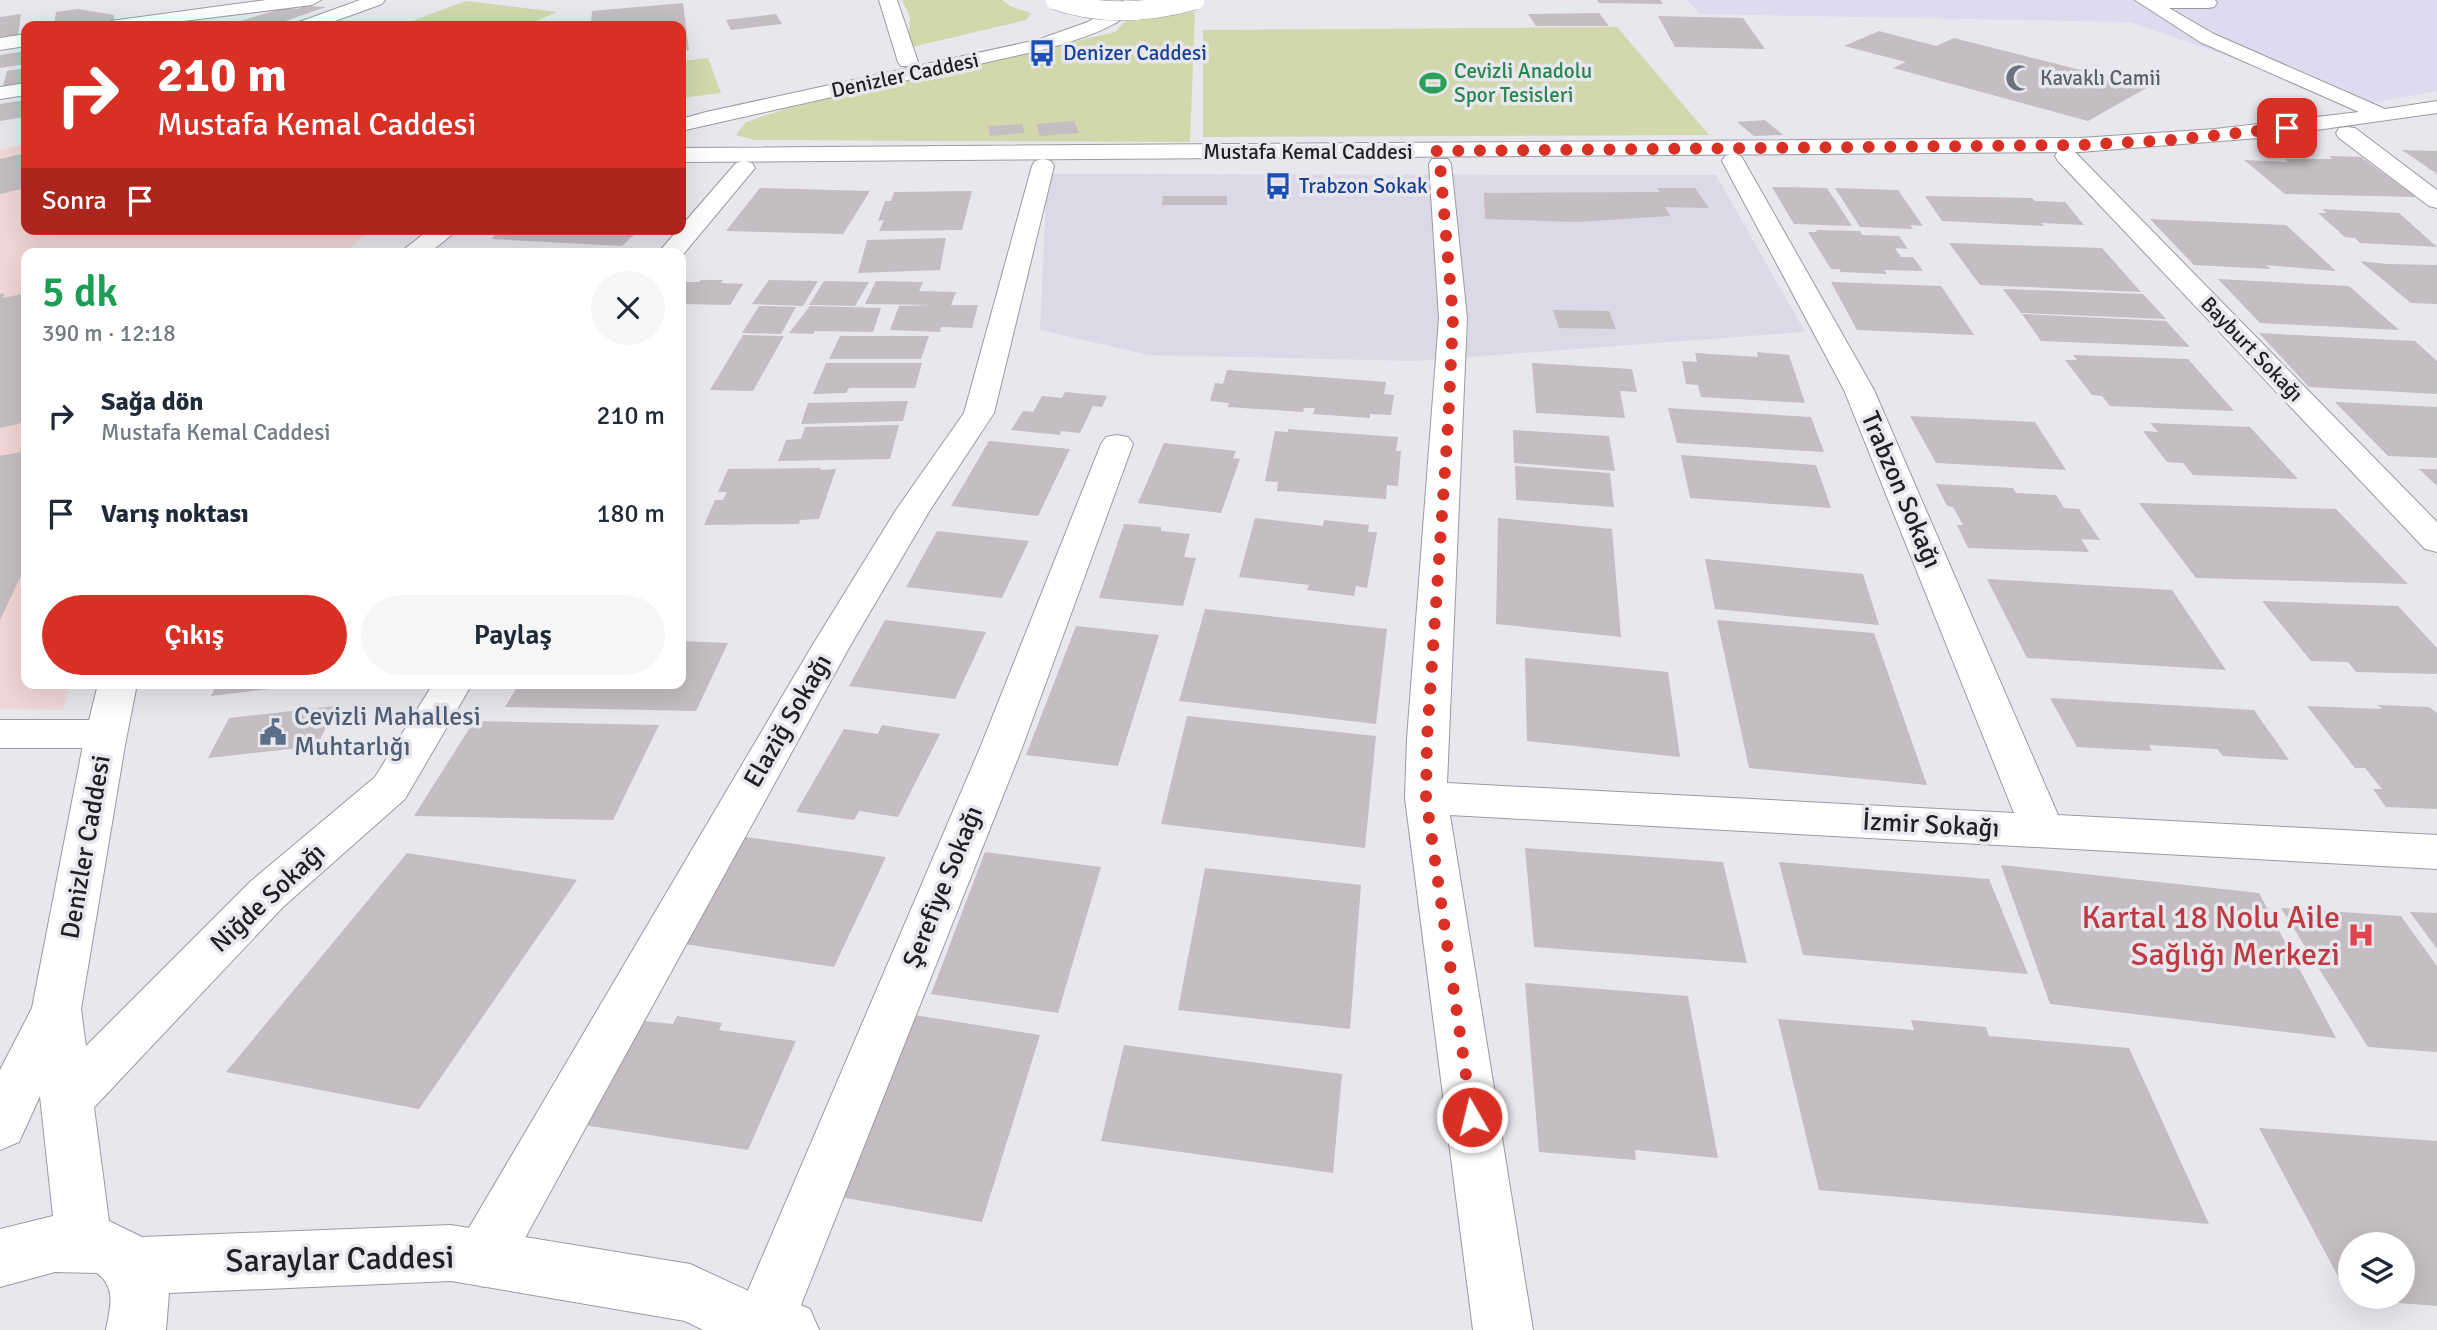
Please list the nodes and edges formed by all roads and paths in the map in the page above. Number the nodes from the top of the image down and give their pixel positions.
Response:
1 (197, 0) edge
2 (312, 0) edge
3 (376, 0) edge
4 (888, 0) edge
5 (1055, 0) edge
6 (1097, 0) edge
7 (1135, 0) edge
8 (1195, 0) edge
9 (2123, 0) edge
10 (2145, 1) edge
11 (2208, 3) dead end
12 (133, 4) dead end
13 (183, 21) edge
14 (319, 21) edge
15 (21, 41) edge
16 (0, 44) edge
17 (908, 62) junction
18 (21, 90) edge
19 (0, 93) edge
20 (2437, 107) edge
21 (686, 120) edge
22 (686, 121) edge
23 (2437, 123) edge
24 (2369, 124) junction
25 (1729, 155) junction
26 (2066, 156) junction
27 (1438, 158) junction
28 (686, 159) edge
29 (1043, 166) junction
30 (744, 168) junction
31 (2437, 201) edge
32 (438, 235) edge
33 (420, 248) edge
34 (675, 248) edge
35 (1117, 444) dead end
36 (2437, 542) edge
37 (117, 689) edge
38 (450, 689) edge
39 (0, 734) edge
40 (107, 734) junction
41 (1426, 798) junction
42 (2043, 831) junction
43 (2437, 852) edge
44 (56, 1009) junction
45 (67, 1100) junction
46 (0, 1125) edge
47 (108, 1254) junction
48 (0, 1258) edge
49 (483, 1258) junction
50 (765, 1329) edge
51 (136, 1330) edge
52 (1503, 1330) edge

1 - 13 street
2 - 13 street
3 - 14 street
4 - 17 street
5 - 8 street, bridge
6 - 17 street, Denizler Caddesi
7 - 22 street, Denizler Caddesi
9 - 24 street
10 - 11 street
10 - 24 street
12 - 13 street
15 - 16 street
17 - 21 street, Denizler Caddesi
18 - 19 street
20 - 24 street, Mustafa Kemal Caddesi
23 - 24 street, Mustafa Kemal Caddesi
24 - 25 street, Mustafa Kemal Caddesi
24 - 26 street, Mustafa Kemal Caddesi
24 - 31 street
25 - 26 street, Mustafa Kemal Caddesi
25 - 27 street, Mustafa Kemal Caddesi
25 - 42 street, Trabzon Sokağı
26 - 36 street, Bayburt Sokağı
27 - 28 street, Mustafa Kemal Caddesi
27 - 29 street, Mustafa Kemal Caddesi
27 - 41 street
28 - 30 street, Mustafa Kemal Caddesi
29 - 30 street, Mustafa Kemal Caddesi
29 - 49 street, Elaziğ Sokağı
30 - 34 street
32 - 33 street
35 - 50 street, Şerefiye Sokağı
37 - 40 street, Denizler Caddesi
38 - 45 street, Niğde Sokağı
39 - 40 street
40 - 44 street, Denizler Caddesi
41 - 42 street, İzmir Sokağı
41 - 52 street
42 - 43 street, İzmir Sokağı
44 - 45 street, Denizler Caddesi
44 - 46 street, Denizler Caddesi
45 - 47 street, Denizler Caddesi
47 - 48 street, Saraylar Caddesi
47 - 49 street, Saraylar Caddesi
47 - 51 street, Denizler Caddesi
49 - 50 street, Saraylar Caddesi

